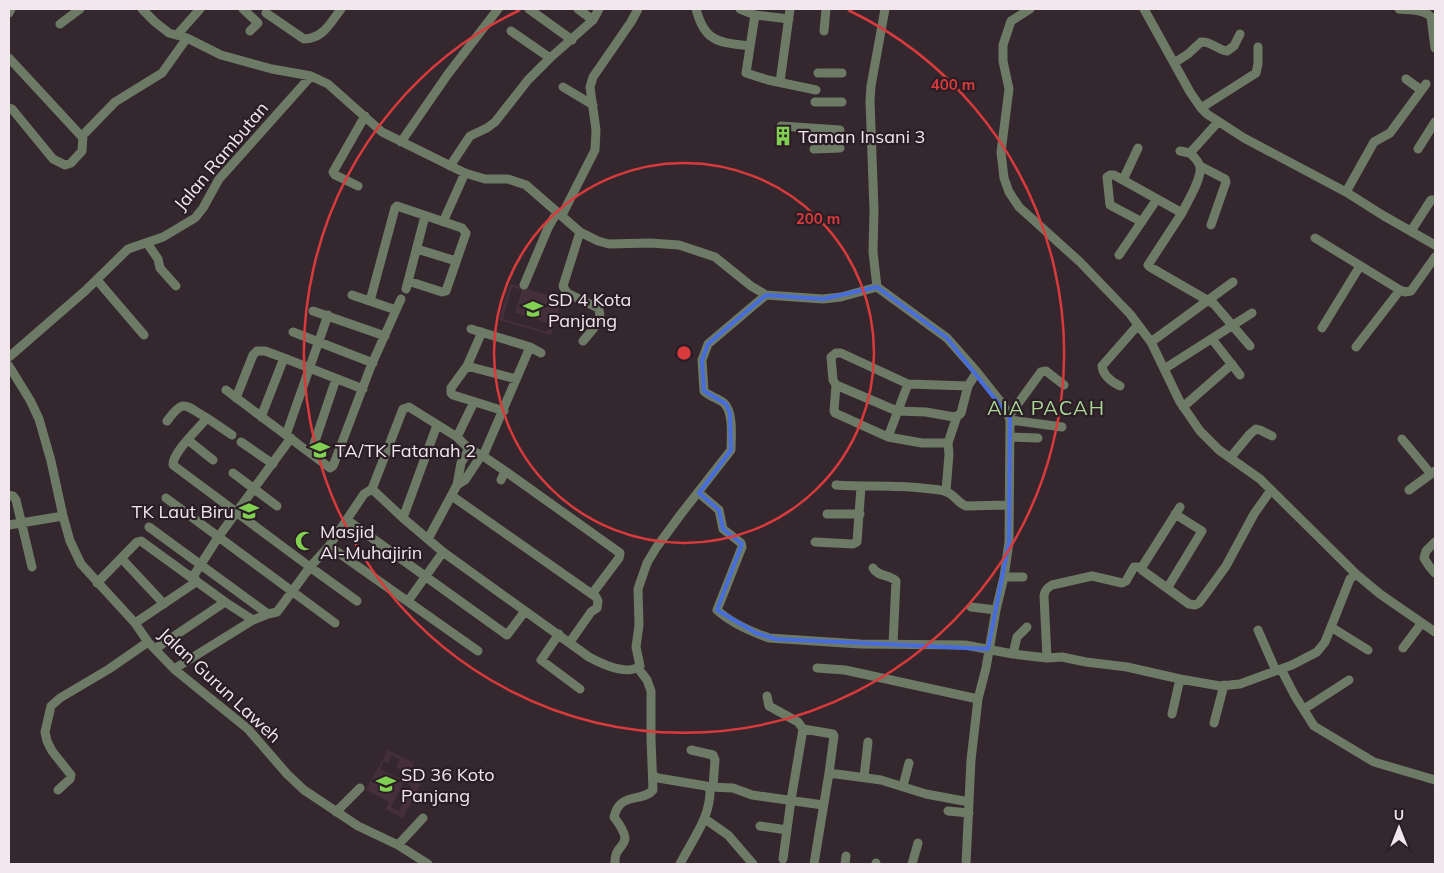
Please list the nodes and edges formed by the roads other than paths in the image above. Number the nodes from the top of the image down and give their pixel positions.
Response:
1 (11, 9) edge
2 (80, 9) edge
3 (142, 9) edge
4 (200, 9) edge
5 (243, 9) edge
6 (341, 9) edge
7 (498, 9) edge
8 (529, 9) edge
9 (578, 9) edge
10 (598, 9) edge
11 (638, 9) edge
12 (696, 9) edge
13 (740, 9) edge
14 (790, 9) edge
15 (826, 9) edge
16 (885, 9) edge
17 (1030, 9) edge
18 (1144, 9) edge
19 (1398, 9) edge
20 (268, 11) edge
21 (9, 13) edge
22 (755, 15) junction
23 (789, 19) junction
24 (593, 20) junction
25 (258, 23) junction
26 (60, 24) dead end
27 (250, 31) dead end
28 (511, 31) dead end
29 (824, 31) dead end
30 (1240, 34) dead end
31 (177, 35) junction
32 (187, 38) junction
33 (572, 40) junction
34 (750, 46) junction
35 (1258, 47) dead end
36 (1435, 48) edge
37 (9, 58) edge
38 (550, 58) junction
39 (1174, 63) junction
40 (818, 73) dead end
41 (842, 74) dead end
42 (311, 76) junction
43 (1406, 79) dead end
44 (780, 82) junction
45 (563, 87) dead end
46 (816, 90) dead end
47 (815, 102) dead end
48 (842, 102) dead end
49 (593, 105) junction
50 (9, 108) edge
51 (1201, 108) junction
52 (364, 116) junction
53 (1218, 122) junction
54 (1435, 122) edge
55 (781, 126) dead end
56 (840, 130) dead end
57 (83, 138) junction
58 (401, 142) junction
59 (840, 148) dead end
60 (1138, 148) dead end
61 (814, 149) dead end
62 (1418, 149) dead end
63 (1180, 150) dead end
64 (1190, 154) junction
65 (450, 166) junction
66 (1200, 166) junction
67 (465, 173) junction
68 (1123, 180) junction
69 (358, 186) dead end
70 (1346, 192) junction
71 (1434, 197) edge
72 (1157, 199) junction
73 (1182, 213) junction
74 (560, 214) junction
75 (425, 216) junction
76 (443, 222) junction
77 (1142, 222) junction
78 (1211, 225) dead end
79 (1411, 231) junction
80 (580, 232) junction
81 (1315, 238) dead end
82 (147, 243) junction
83 (1435, 245) edge
84 (416, 248) junction
85 (1119, 255) dead end
86 (1435, 257) edge
87 (456, 260) junction
88 (1360, 266) junction
89 (97, 280) junction
90 (1233, 282) dead end
91 (524, 285) dead end
92 (176, 286) dead end
93 (877, 287) junction
94 (1400, 290) junction
95 (352, 295) dead end
96 (766, 295) junction
97 (401, 299) dead end
98 (1209, 300) junction
99 (370, 301) junction
100 (396, 310) junction
101 (313, 311) dead end
102 (1252, 313) dead end
103 (328, 315) junction
104 (1138, 325) junction
105 (1232, 326) junction
106 (1322, 328) dead end
107 (471, 329) dead end
108 (293, 332) dead end
109 (482, 332) junction
110 (144, 334) dead end
111 (385, 336) junction
112 (583, 340) dead end
113 (1212, 340) junction
114 (318, 342) junction
115 (1151, 342) junction
116 (1250, 346) dead end
117 (1356, 347) dead end
118 (530, 348) junction
119 (541, 353) dead end
120 (9, 357) edge
121 (284, 358) junction
122 (373, 362) junction
123 (1232, 364) junction
124 (9, 366) edge
125 (467, 366) junction
126 (309, 368) junction
127 (1164, 368) junction
128 (977, 372) junction
129 (1240, 375) dead end
130 (336, 379) junction
131 (516, 379) junction
132 (908, 384) junction
133 (836, 385) junction
134 (1064, 385) dead end
135 (968, 386) junction
136 (1120, 386) dead end
137 (362, 389) junction
138 (226, 390) dead end
139 (236, 398) junction
140 (474, 402) junction
141 (1183, 407) junction
142 (504, 411) junction
143 (897, 411) junction
144 (957, 416) junction
145 (261, 417) junction
146 (207, 418) junction
147 (1009, 418) junction
148 (167, 421) dead end
149 (437, 425) junction
150 (1062, 427) dead end
151 (232, 435) dead end
152 (1010, 436) junction
153 (1272, 436) dead end
154 (288, 437) junction
155 (458, 437) junction
156 (888, 437) junction
157 (1038, 438) dead end
158 (1402, 439) dead end
159 (188, 440) junction
160 (241, 442) dead end
161 (948, 443) junction
162 (469, 449) junction
163 (311, 453) junction
164 (482, 456) junction
165 (1230, 458) junction
166 (213, 460) dead end
167 (273, 464) junction
168 (505, 471) junction
169 (1433, 472) edge
170 (233, 473) dead end
171 (501, 480) dead end
172 (457, 486) junction
173 (836, 486) dead end
174 (861, 487) junction
175 (254, 489) junction
176 (372, 489) junction
177 (1271, 490) junction
178 (1409, 490) dead end
179 (946, 491) junction
180 (699, 493) junction
181 (9, 495) edge
182 (452, 496) junction
183 (166, 498) dead end
184 (1009, 505) junction
185 (277, 506) dead end
186 (237, 514) junction
187 (828, 514) dead end
188 (860, 514) junction
189 (63, 516) junction
190 (403, 518) junction
191 (347, 520) junction
192 (22, 522) junction
193 (9, 525) edge
194 (149, 527) dead end
195 (219, 536) junction
196 (428, 539) junction
197 (815, 542) dead end
198 (1435, 542) edge
199 (329, 546) junction
200 (443, 552) junction
201 (122, 558) junction
202 (201, 564) junction
203 (310, 567) junction
204 (1142, 567) junction
205 (32, 568) dead end
206 (873, 568) dead end
207 (1435, 572) edge
208 (1356, 574) junction
209 (424, 576) junction
210 (1004, 577) junction
211 (1023, 577) dead end
212 (196, 582) junction
213 (97, 583) junction
214 (1168, 588) junction
215 (293, 592) junction
216 (592, 594) junction
217 (408, 600) junction
218 (357, 601) dead end
219 (225, 602) junction
220 (164, 604) junction
221 (971, 607) dead end
222 (996, 610) junction
223 (525, 611) junction
224 (268, 614) junction
225 (253, 620) junction
226 (135, 623) junction
227 (335, 623) dead end
228 (1421, 624) junction
229 (1027, 627) dead end
230 (1331, 627) junction
231 (1258, 630) dead end
232 (1435, 632) edge
233 (559, 634) junction
234 (148, 642) junction
235 (570, 642) junction
236 (893, 644) junction
237 (1403, 648) dead end
238 (155, 649) junction
239 (988, 649) junction
240 (1368, 650) dead end
241 (478, 651) dead end
242 (1012, 654) junction
243 (1047, 658) junction
244 (638, 668) junction
245 (817, 668) dead end
246 (174, 669) junction
247 (1279, 670) junction
248 (1180, 679) junction
249 (1349, 680) dead end
250 (1224, 685) junction
251 (580, 689) dead end
252 (767, 696) dead end
253 (978, 699) junction
254 (1304, 709) junction
255 (1172, 714) dead end
256 (1214, 723) dead end
257 (803, 729) junction
258 (868, 742) dead end
259 (692, 750) dead end
260 (909, 763) dead end
261 (829, 773) junction
262 (653, 775) junction
263 (864, 777) junction
264 (1435, 780) edge
265 (903, 786) junction
266 (711, 787) junction
267 (360, 788) dead end
268 (58, 790) dead end
269 (790, 800) junction
270 (969, 802) junction
271 (823, 805) junction
272 (948, 811) dead end
273 (336, 812) junction
274 (969, 813) junction
275 (423, 818) dead end
276 (705, 819) junction
277 (760, 826) dead end
278 (787, 830) junction
279 (918, 843) dead end
280 (398, 845) junction
281 (783, 859) dead end
282 (428, 864) edge
283 (615, 864) edge
284 (680, 864) edge
285 (752, 864) edge
286 (814, 864) edge
287 (912, 864) edge
288 (966, 864) edge

1 - 21 street
2 - 26 street
3 - 31 street
4 - 31 street
5 - 25 street
6 - 20 street
7 - 58 street
8 - 33 street
9 - 24 street
10 - 24 street
11 - 49 street
12 - 34 street
13 - 22 street
14 - 23 street
15 - 29 street
16 - 93 street
17 - 104 street
18 - 39 street
19 - 36 street
20 - 25 street
22 - 23 street
22 - 34 street
23 - 44 street
24 - 33 street
25 - 27 street
28 - 38 street
30 - 39 street
31 - 32 street
32 - 42 street
32 - 57 street
33 - 38 street
34 - 44 street
35 - 51 street
37 - 57 street
38 - 65 street
39 - 51 street
40 - 41 street
42 - 52 street
42 - 82 street, Jalan Rambutan
43 - 70 street
44 - 46 street
45 - 49 street
47 - 48 street
49 - 74 street
50 - 57 street
51 - 53 street
52 - 58 street
52 - 69 street
53 - 64 street
53 - 70 street
54 - 62 street
55 - 56 street
58 - 65 street
59 - 61 street
60 - 68 street
63 - 64 street
64 - 66 street
65 - 67 street
66 - 73 street
66 - 78 street
67 - 74 street
67 - 76 street
68 - 72 street
68 - 77 street
70 - 79 street
71 - 79 street
72 - 73 street
72 - 77 street
73 - 98 street
74 - 80 street
74 - 91 street
75 - 76 street
75 - 84 street
75 - 99 street
76 - 87 street
77 - 85 street
79 - 83 street
80 - 96 street
80 - 112 street
81 - 88 street
82 - 89 street, Jalan Rambutan
82 - 92 street
84 - 87 street
84 - 87 street
86 - 94 street
88 - 94 street
88 - 106 street
89 - 110 street
89 - 120 street, Jalan Rambutan
90 - 98 street
93 - 96 street
93 - 128 street
94 - 117 street
95 - 99 street
96 - 180 street
97 - 100 street
98 - 105 street
98 - 115 street
99 - 100 street
100 - 111 street
101 - 103 street
102 - 105 street
103 - 111 street
103 - 114 street
104 - 115 street
104 - 136 street
105 - 113 street
105 - 116 street
107 - 109 street
108 - 114 street
109 - 118 street
109 - 125 street
111 - 122 street
113 - 123 street
113 - 127 street
114 - 122 street
114 - 126 street
115 - 127 street
118 - 119 street
118 - 131 street
121 - 126 street
121 - 139 street
121 - 145 street
122 - 137 street
123 - 129 street
123 - 141 street
124 - 189 street, Jalan Gurun Laweh
125 - 131 street
125 - 140 street
126 - 130 street
126 - 154 street
127 - 141 street
128 - 135 street
128 - 147 street
130 - 137 street
130 - 163 street
131 - 142 street
132 - 133 street
132 - 135 street
132 - 143 street
133 - 143 street
133 - 156 street
134 - 147 street
135 - 144 street
137 - 163 street
138 - 139 street
139 - 145 street
140 - 142 street
140 - 155 street
141 - 165 street
142 - 164 street
143 - 144 street
143 - 156 street
144 - 161 street
145 - 154 street
146 - 148 street
146 - 151 street
146 - 159 street
147 - 150 street
147 - 152 street
149 - 155 street
149 - 176 street
149 - 190 street
152 - 157 street
152 - 184 street
153 - 165 street
154 - 163 street
154 - 167 street
155 - 162 street
156 - 161 street
158 - 169 street
159 - 166 street
159 - 186 street
160 - 167 street
161 - 179 street
162 - 164 street
162 - 172 street
164 - 168 street
164 - 172 street
165 - 177 street
167 - 175 street
168 - 171 street
168 - 216 street
169 - 178 street
170 - 175 street
172 - 182 street
173 - 174 street
174 - 179 street
174 - 188 street
175 - 185 street
175 - 186 street
176 - 190 street
176 - 191 street
177 - 208 street
177 - 214 street
179 - 184 street
180 - 236 street
180 - 244 street
181 - 192 street
182 - 196 street
182 - 216 street
183 - 195 street
184 - 210 street
186 - 195 street
186 - 203 street
187 - 188 street
188 - 197 street
189 - 192 street
189 - 213 street, Jalan Gurun Laweh
190 - 196 street
191 - 199 street
191 - 209 street
192 - 193 street
192 - 205 street
194 - 202 street
195 - 202 street
195 - 215 street
196 - 200 street
198 - 207 street
199 - 203 street
199 - 217 street
200 - 209 street
200 - 223 street
201 - 212 street
201 - 213 street
201 - 220 street
202 - 212 street
202 - 224 street
203 - 215 street
203 - 218 street
204 - 214 street
204 - 214 street
204 - 243 street
206 - 236 street
208 - 228 street
208 - 230 street
209 - 217 street
209 - 223 street
210 - 211 street
210 - 222 street
212 - 219 street
212 - 220 street
213 - 226 street, Jalan Gurun Laweh
215 - 224 street
215 - 227 street
216 - 235 street
217 - 241 street
219 - 225 street
219 - 238 street
220 - 226 street
221 - 222 street
222 - 239 street
223 - 233 street
224 - 225 street
225 - 246 street
226 - 234 street, Jalan Gurun Laweh
228 - 232 street
228 - 237 street
229 - 242 street
230 - 240 street
230 - 247 street
231 - 247 street
233 - 235 street
233 - 251 street
234 - 238 street, Jalan Gurun Laweh
234 - 268 street
235 - 244 street
236 - 239 street
238 - 246 street, Jalan Gurun Laweh
239 - 242 street
239 - 253 street
242 - 243 street
243 - 248 street
244 - 262 street
245 - 253 street
246 - 273 street, Jalan Gurun Laweh
247 - 250 street
247 - 254 street
248 - 250 street
248 - 255 street
249 - 254 street
250 - 256 street
252 - 257 street
253 - 270 street
254 - 264 street
257 - 261 street
257 - 269 street
258 - 263 street
259 - 266 street
260 - 265 street
261 - 263 street
261 - 271 street
262 - 266 street
262 - 283 street
263 - 265 street
265 - 270 street
266 - 269 street
266 - 276 street
267 - 273 street
269 - 271 street
269 - 278 street
270 - 274 street
271 - 286 street
272 - 274 street
273 - 280 street, Jalan Gurun Laweh
274 - 288 street
275 - 280 street
276 - 284 street
276 - 285 street
277 - 278 street
278 - 281 street
279 - 287 street
280 - 282 street, Jalan Gurun Laweh

